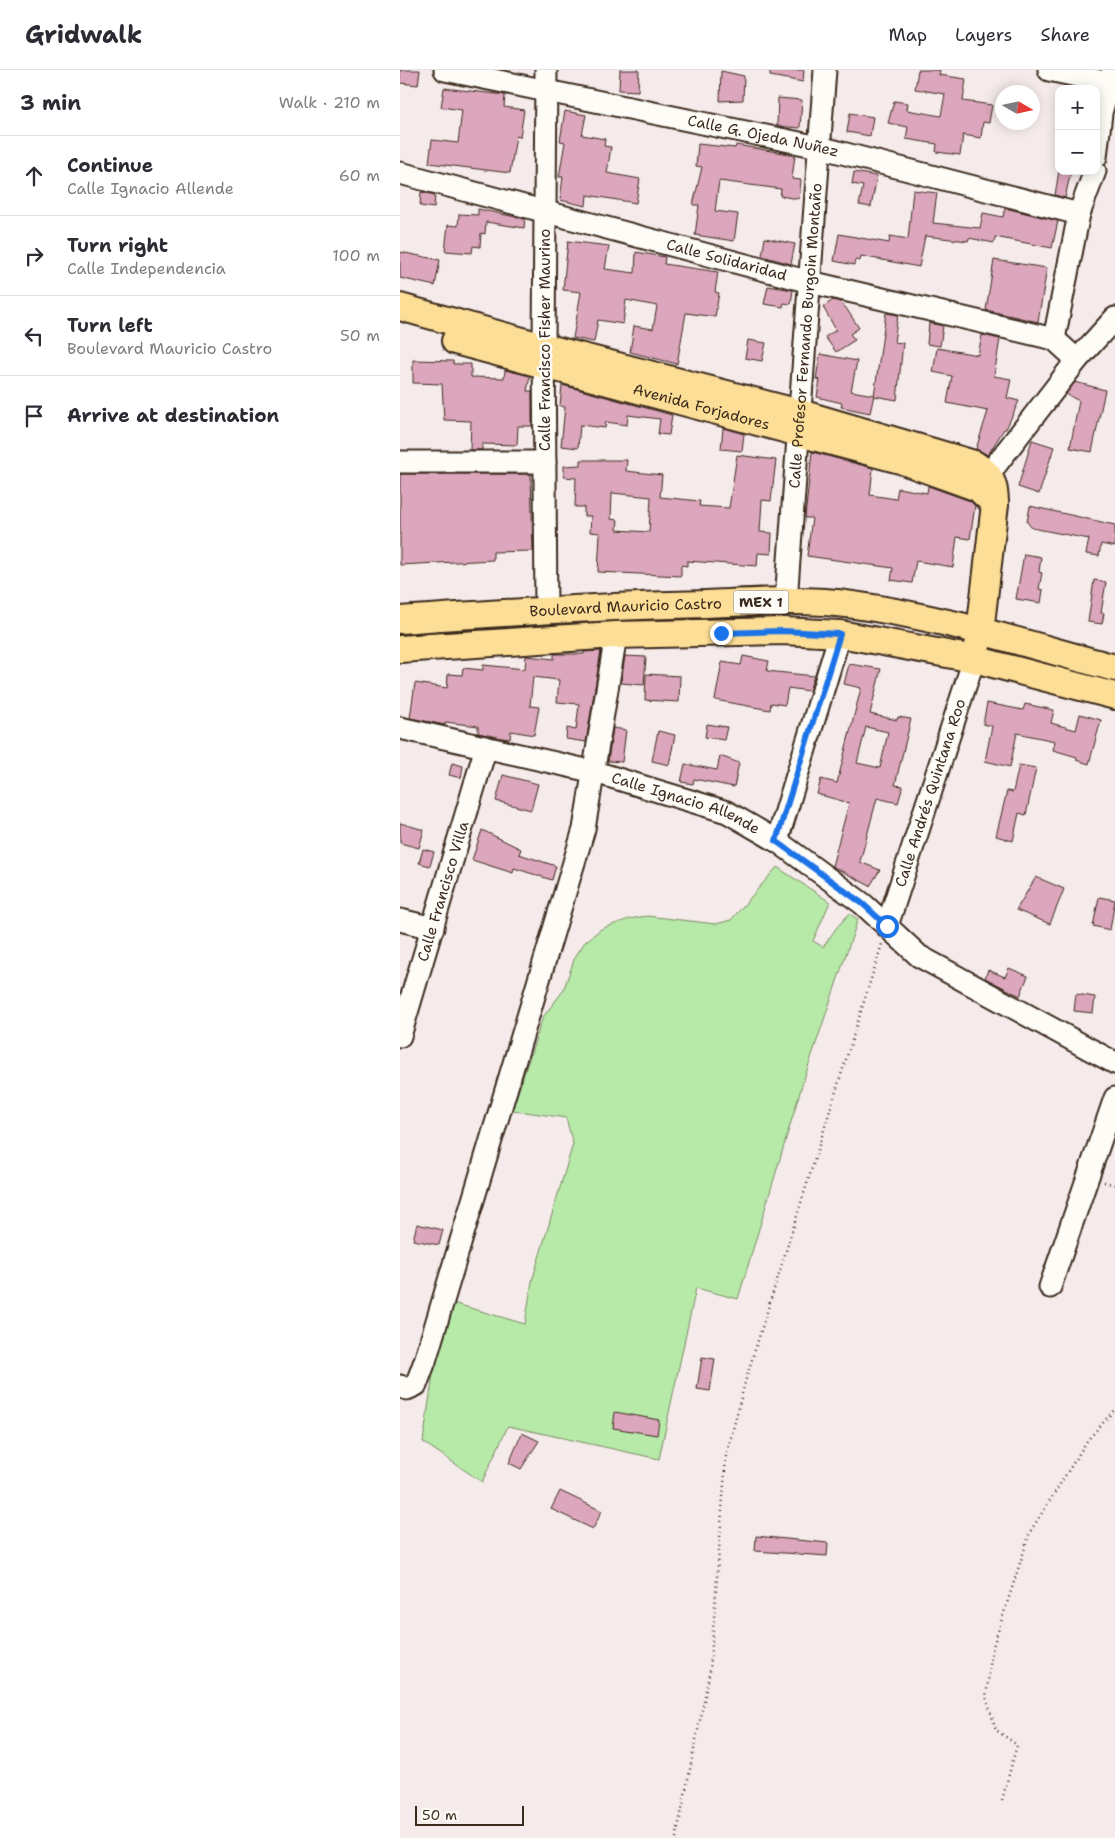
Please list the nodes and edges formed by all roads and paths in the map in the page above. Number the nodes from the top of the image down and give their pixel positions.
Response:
1 (445, 70) edge
2 (546, 70) edge
3 (825, 70) edge
4 (1049, 70) edge
5 (1111, 77) edge
6 (545, 92) junction
7 (1099, 130) edge
8 (819, 147) junction
9 (400, 173) edge
10 (1094, 175) edge
11 (544, 213) junction
12 (1079, 214) junction
13 (810, 282) junction
14 (400, 307) edge
15 (1115, 318) edge
16 (400, 326) edge
17 (1054, 339) junction
18 (544, 357) junction
19 (1077, 360) junction
20 (799, 423) junction
21 (400, 462) edge
22 (545, 462) junction
23 (988, 489) junction
24 (786, 602) junction
25 (546, 610) junction
26 (400, 620) edge
27 (980, 632) junction
28 (840, 634) junction
29 (616, 635) junction
30 (400, 649) edge
31 (974, 659) junction
32 (1115, 668) edge
33 (1115, 696) edge
34 (400, 728) edge
35 (486, 747) junction
36 (595, 772) junction
37 (776, 841) junction
38 (400, 920) edge
39 (887, 926) junction
40 (433, 928) junction
41 (400, 1036) edge
42 (1115, 1063) edge
43 (1115, 1098) edge
44 (1050, 1287) dead end
45 (400, 1386) edge
46 (1115, 1409) edge
47 (1002, 1800) dead end
48 (676, 1838) edge

1 - 6 street, Calle G. Ojeda Nuñez
2 - 6 street, Calle Francisco Fisher Maurino
3 - 8 street, Calle Profesor Fernando Burgoin Montaño
4 - 5 street
5 - 7 street
6 - 8 street, Calle G. Ojeda Nuñez
6 - 11 street, Calle Francisco Fisher Maurino
8 - 12 street, Calle G. Ojeda Nuñez
8 - 13 street, Calle Profesor Fernando Burgoin Montaño
9 - 11 street, Calle Solidaridad
10 - 12 street
11 - 13 street, Calle Solidaridad
11 - 18 street, Calle Francisco Fisher Maurino
12 - 17 street
13 - 17 street, Calle Solidaridad
13 - 20 street, Calle Profesor Fernando Burgoin Montaño
14 - 18 main road, Avenida Forjadores
15 - 19 street
16 - 18 main road, Avenida Forjadores
17 - 19 street
18 - 20 main road, Avenida Forjadores
18 - 22 street, Calle Francisco Fisher Maurino
19 - 23 street
20 - 23 main road, Avenida Forjadores
20 - 24 street, Calle Profesor Fernando Burgoin Montaño
21 - 22 street
22 - 25 street, Calle Francisco Fisher Maurino
23 - 27 main road
24 - 25 main road, Boulevard Mauricio Castro / MEX 1
24 - 27 main road, Boulevard Mauricio Castro / MEX 1
25 - 26 main road, Boulevard Mauricio Castro / MEX 1
27 - 31 main road
27 - 32 main road, Boulevard Mauricio Castro / MEX 1
28 - 29 main road, Boulevard Mauricio Castro / MEX 1
28 - 31 main road, Boulevard Mauricio Castro / MEX 1
28 - 37 street
29 - 30 main road, Boulevard Mauricio Castro / MEX 1
29 - 36 street
31 - 33 main road, Boulevard Mauricio Castro / MEX 1
31 - 39 street, Calle Andrés Quintana Roo
34 - 35 street, Calle Ignacio Allende
35 - 36 street, Calle Ignacio Allende
35 - 40 street, Calle Francisco Villa
36 - 37 street, Calle Ignacio Allende
36 - 45 street
37 - 39 street, Calle Ignacio Allende
38 - 40 street
39 - 42 street, Calle Ignacio Allende
39 - 48 path
40 - 41 street, Calle Francisco Villa
43 - 44 street
46 - 47 path

